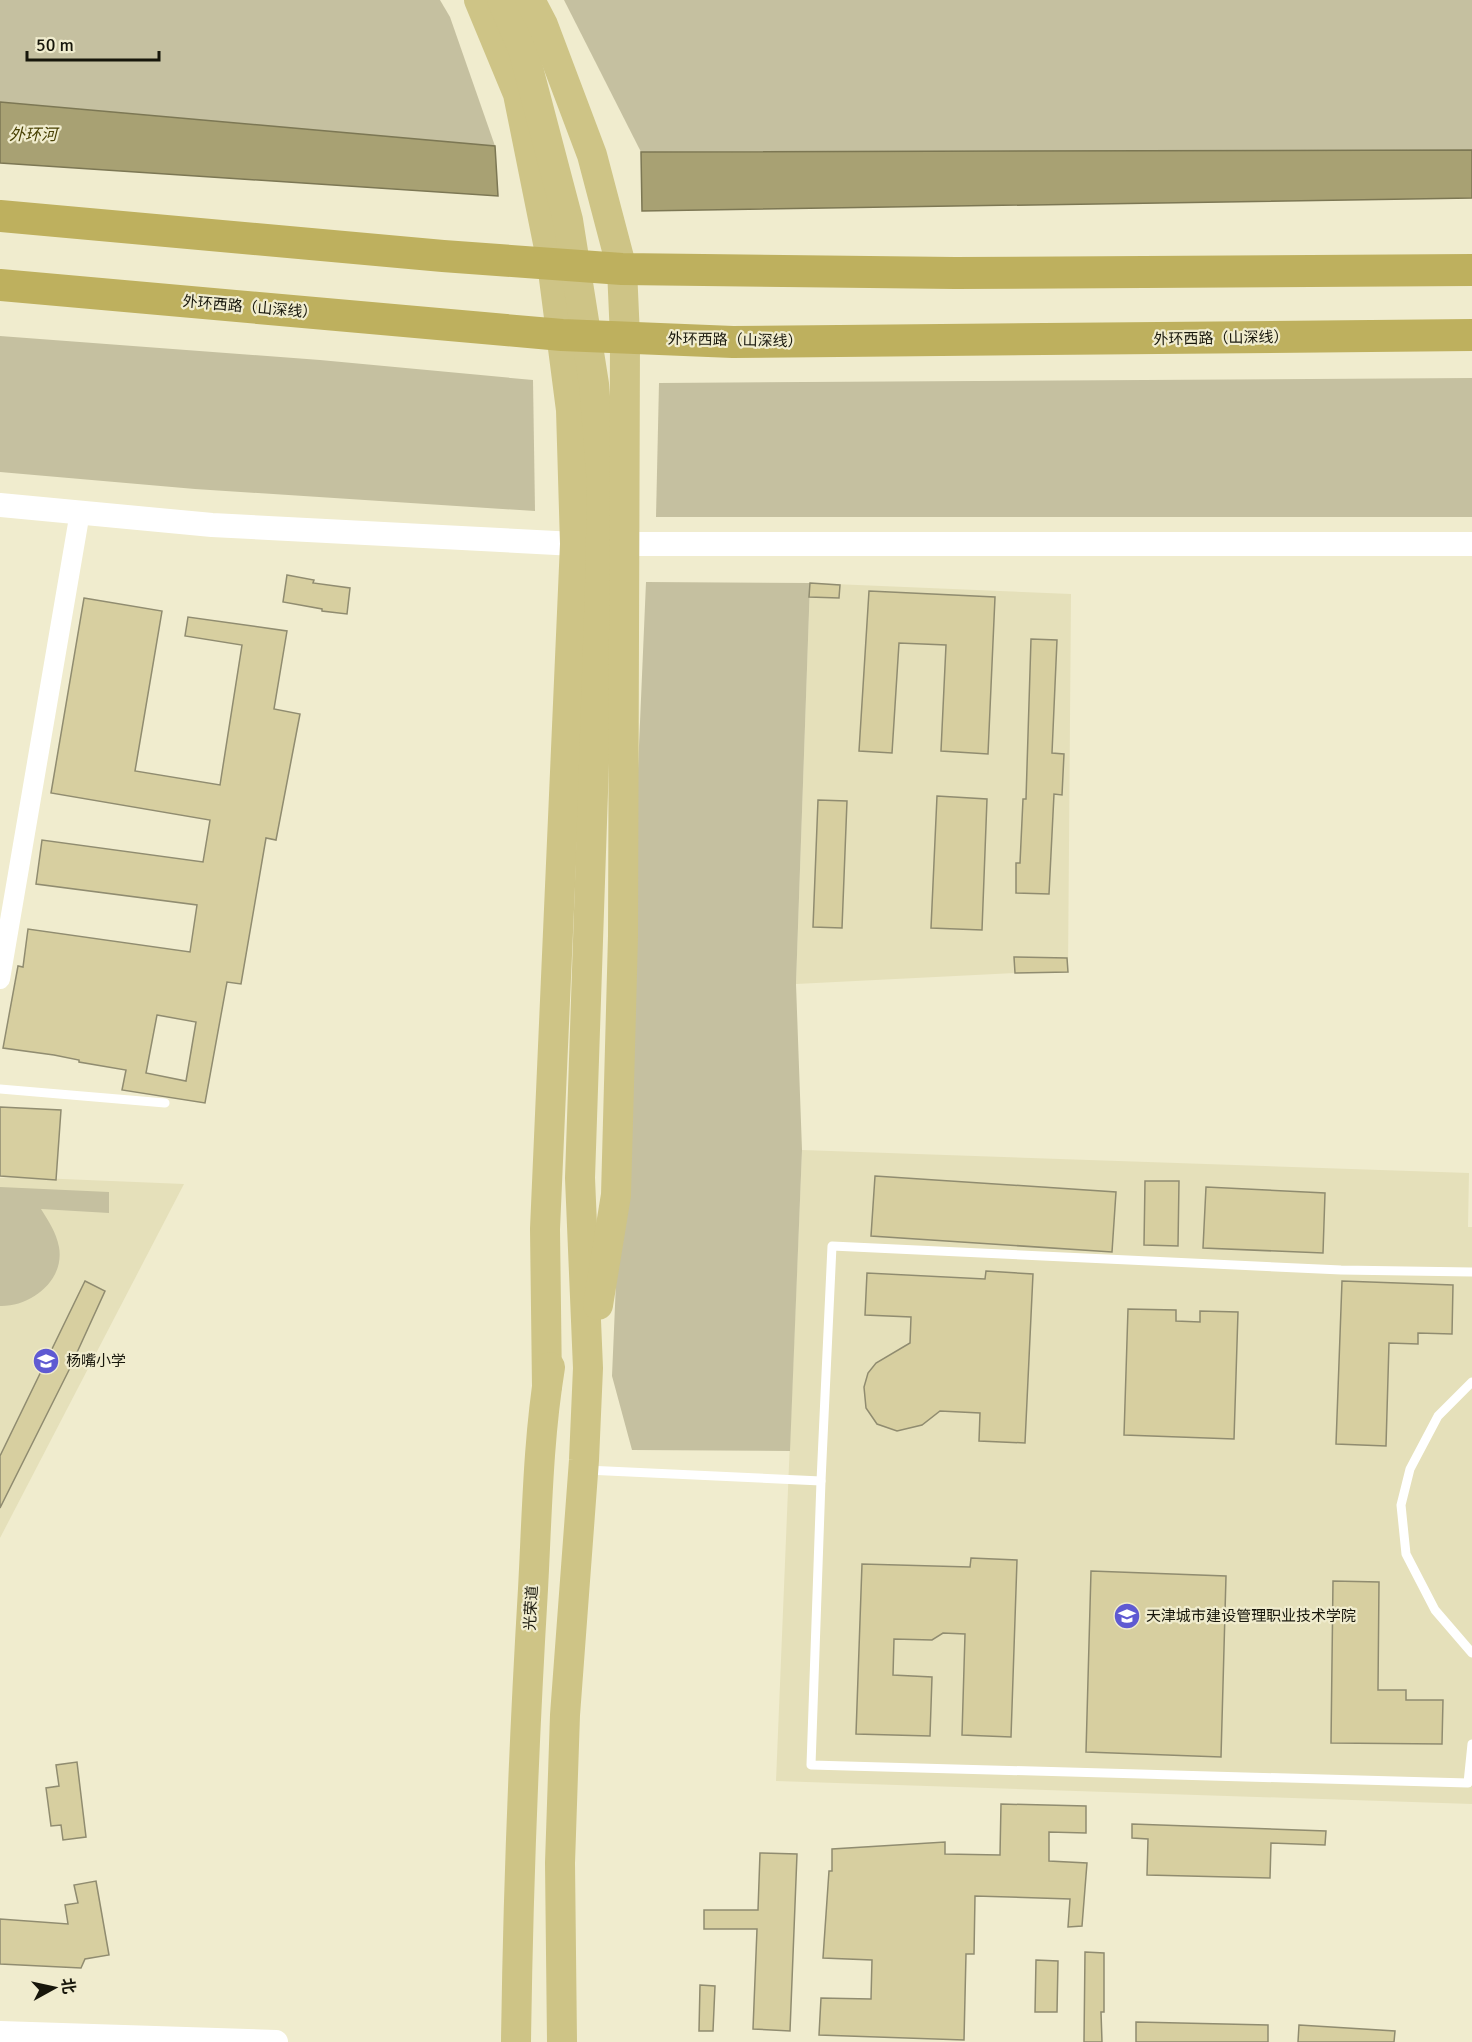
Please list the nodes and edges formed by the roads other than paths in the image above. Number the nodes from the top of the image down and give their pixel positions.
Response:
1 (479, 0) edge
2 (502, 0) edge
3 (530, 0) edge
4 (0, 216) edge
5 (552, 263) junction
6 (622, 269) junction
7 (1472, 270) edge
8 (0, 285) edge
9 (562, 335) junction
10 (1472, 335) edge
11 (625, 337) junction
12 (0, 505) edge
13 (80, 512) junction
14 (575, 544) junction
15 (624, 544) junction
16 (1472, 544) edge
17 (2, 952) edge
18 (0, 979) edge
19 (0, 1089) edge
20 (165, 1103) dead end
21 (580, 1178) junction
22 (1472, 1272) edge
23 (588, 1368) junction
24 (1472, 1382) edge
25 (547, 1386) junction
26 (583, 1470) junction
27 (820, 1481) junction
28 (1472, 1653) edge
29 (1472, 1744) edge
30 (0, 2033) edge
31 (276, 2042) edge
32 (516, 2042) edge
33 (562, 2042) edge

1 - 5 main road
2 - 21 main road
3 - 6 main road
4 - 5 highway
5 - 6 highway
5 - 9 main road
6 - 7 highway
6 - 11 main road
8 - 9 highway, 外环西路（山深线）
9 - 11 highway, 外环西路（山深线）
9 - 14 main road
10 - 11 highway, 外环西路（山深线）
11 - 15 main road
12 - 13 street
13 - 14 street
13 - 17 street
14 - 15 street
14 - 25 main road
15 - 16 street
15 - 23 main road
17 - 18 street
19 - 20 lane
21 - 23 main road
21 - 25 main road, 光荣道
22 - 27 lane
23 - 26 main road
24 - 28 lane
25 - 32 main road, 光荣道
26 - 27 lane
26 - 33 main road
27 - 29 lane
30 - 31 street

